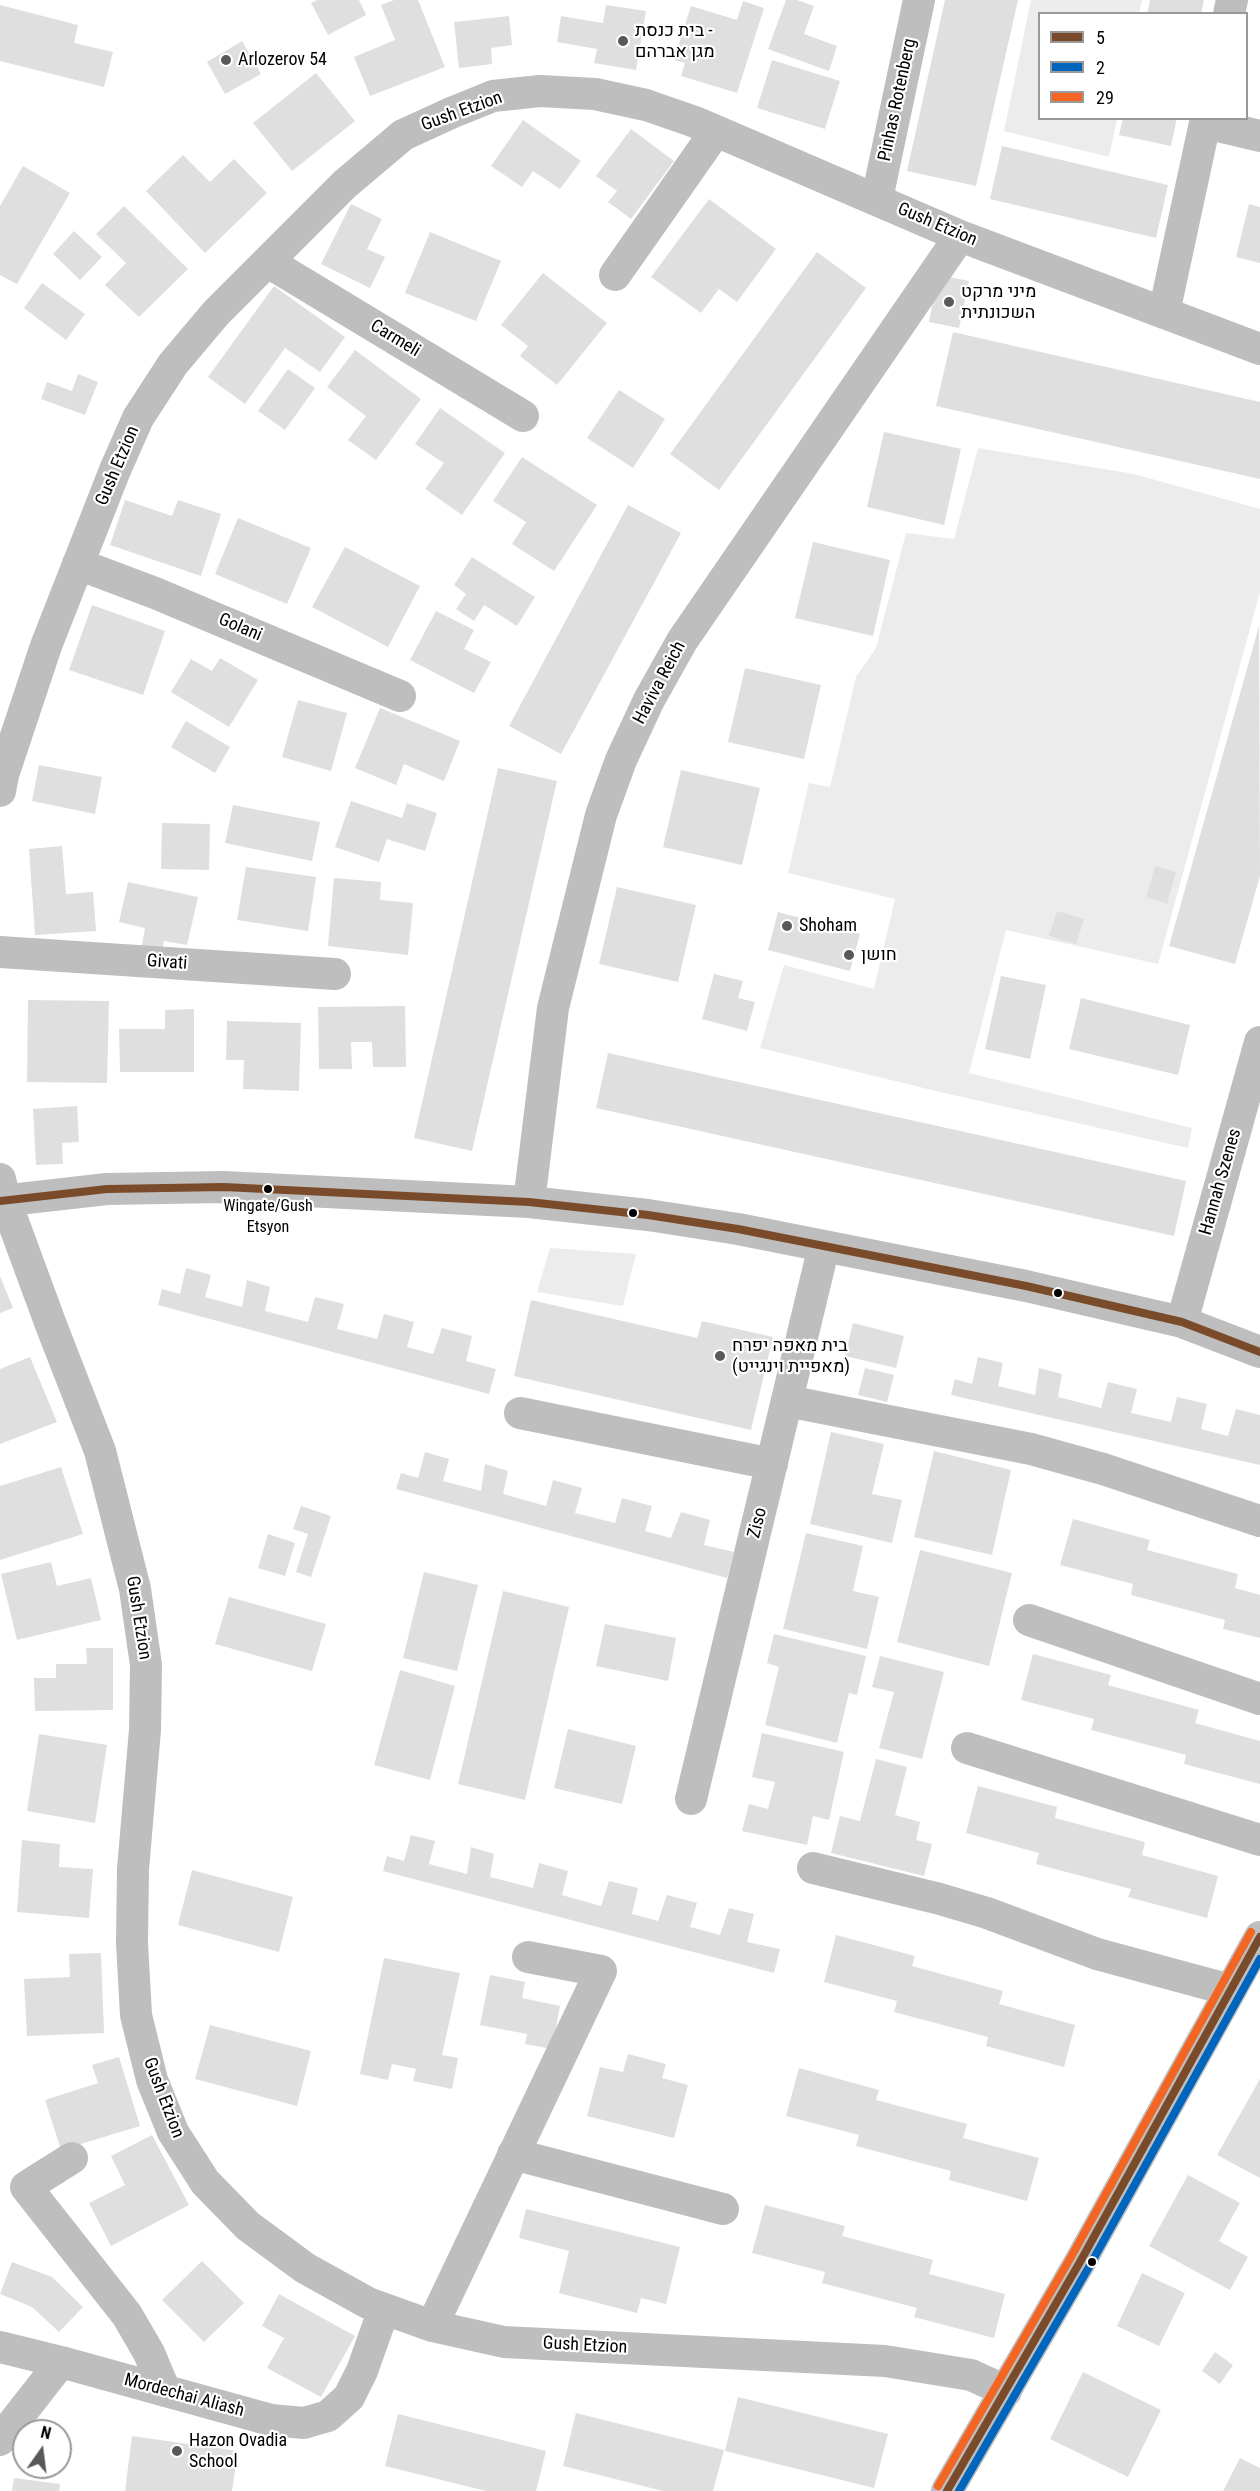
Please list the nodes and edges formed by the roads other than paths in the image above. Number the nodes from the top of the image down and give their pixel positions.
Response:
1 (918, 0) edge
2 (1206, 121) edge
3 (716, 131) junction
4 (1260, 136) edge
5 (877, 199) junction
6 (960, 236) junction
7 (268, 262) junction
8 (615, 275) dead end
9 (1164, 313) junction
10 (1260, 349) edge
11 (523, 416) dead end
12 (78, 564) junction
13 (400, 696) dead end
14 (0, 791) edge
15 (0, 952) edge
16 (335, 974) dead end
17 (1260, 1042) edge
18 (2, 1193) edge
19 (529, 1202) junction
20 (824, 1246) junction
21 (1182, 1322) junction
22 (1260, 1352) edge
23 (787, 1401) junction
24 (520, 1413) dead end
25 (772, 1464) junction
26 (1260, 1521) edge
27 (1029, 1620) dead end
28 (1260, 1699) edge
29 (967, 1748) dead end
30 (691, 1799) dead end
31 (1260, 1840) edge
32 (813, 1868) dead end
33 (1260, 1937) edge
34 (528, 1957) dead end
35 (1230, 1990) junction
36 (513, 2154) junction
37 (72, 2158) dead end
38 (723, 2209) dead end
39 (384, 2309) junction
40 (432, 2326) junction
41 (0, 2347) edge
42 (61, 2362) junction
43 (165, 2391) junction
44 (1006, 2391) junction
45 (0, 2439) edge
46 (947, 2491) edge

1 - 5 street, Pinhas Rotenberg
2 - 4 street
2 - 9 street
3 - 5 street, Gush Etzion
3 - 7 street, Gush Etzion
3 - 8 street
5 - 6 street, Gush Etzion
6 - 9 street, Gush Etzion
6 - 19 street, Haviva Reich
7 - 11 street, Carmeli
7 - 12 street, Gush Etzion
9 - 10 street, Gush Etzion
12 - 13 street, Golani
12 - 14 street, Gush Etzion
15 - 16 street, Givati
17 - 21 street, Hannah Szenes
18 - 19 street
18 - 39 street, Gush Etzion
19 - 20 street
20 - 21 street
20 - 23 street, Ziso
21 - 22 street
23 - 25 street, Ziso
23 - 26 street
24 - 25 street
25 - 30 street, Ziso
27 - 28 street
29 - 31 street
32 - 35 street
33 - 35 street
34 - 36 street
35 - 44 street
36 - 38 street
36 - 40 street
37 - 43 street
39 - 40 street, Gush Etzion
39 - 43 street, Mordechai Aliash
40 - 44 street, Gush Etzion
41 - 42 street, Mordechai Aliash
42 - 43 street, Mordechai Aliash
42 - 45 street
44 - 46 street

